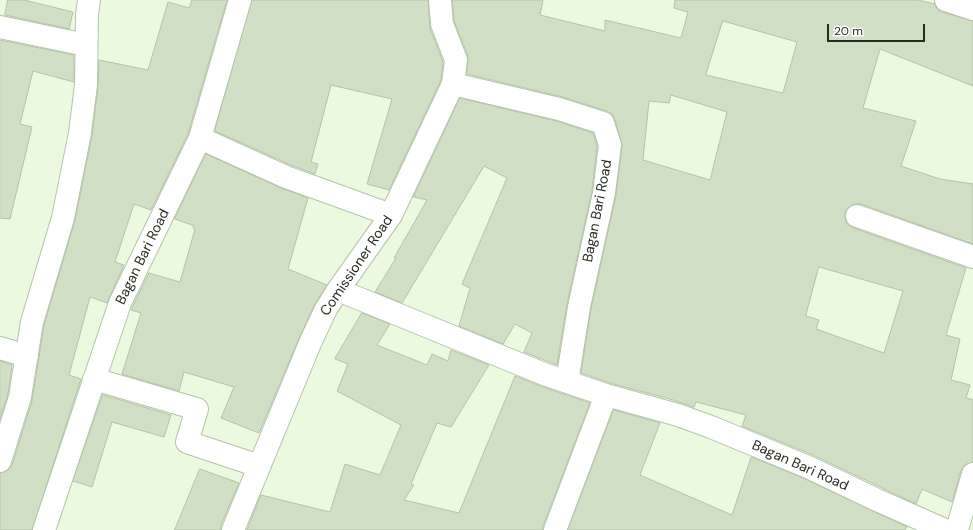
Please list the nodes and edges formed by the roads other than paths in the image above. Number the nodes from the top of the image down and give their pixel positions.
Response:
1 (89, 0) edge
2 (240, 0) edge
3 (440, 0) edge
4 (946, 0) edge
5 (973, 9) edge
6 (0, 27) edge
7 (86, 45) junction
8 (453, 84) junction
9 (200, 138) junction
10 (391, 216) junction
11 (857, 216) dead end
12 (973, 257) edge
13 (338, 290) junction
14 (0, 348) edge
15 (27, 356) junction
16 (94, 379) junction
17 (566, 382) junction
18 (606, 395) junction
19 (0, 461) edge
20 (259, 466) junction
21 (973, 474) edge
22 (44, 530) edge
23 (233, 530) edge
24 (555, 530) edge
25 (946, 530) edge
26 (957, 530) edge

1 - 7 street
2 - 9 street, Bagan Bari Road
3 - 8 street, Comissioner Road
4 - 5 street
6 - 7 street
7 - 15 street
8 - 10 street, Comissioner Road
8 - 17 street, Bagan Bari Road
9 - 10 street
9 - 16 street, Bagan Bari Road
10 - 13 street, Comissioner Road
11 - 12 street
13 - 17 street, Bagan Bari Road
13 - 20 street, Comissioner Road
14 - 15 street
15 - 19 street
16 - 20 street
16 - 22 street, Bagan Bari Road
17 - 18 street, Bagan Bari Road
18 - 24 street
18 - 25 street, Bagan Bari Road
20 - 23 street, Comissioner Road
21 - 26 street

